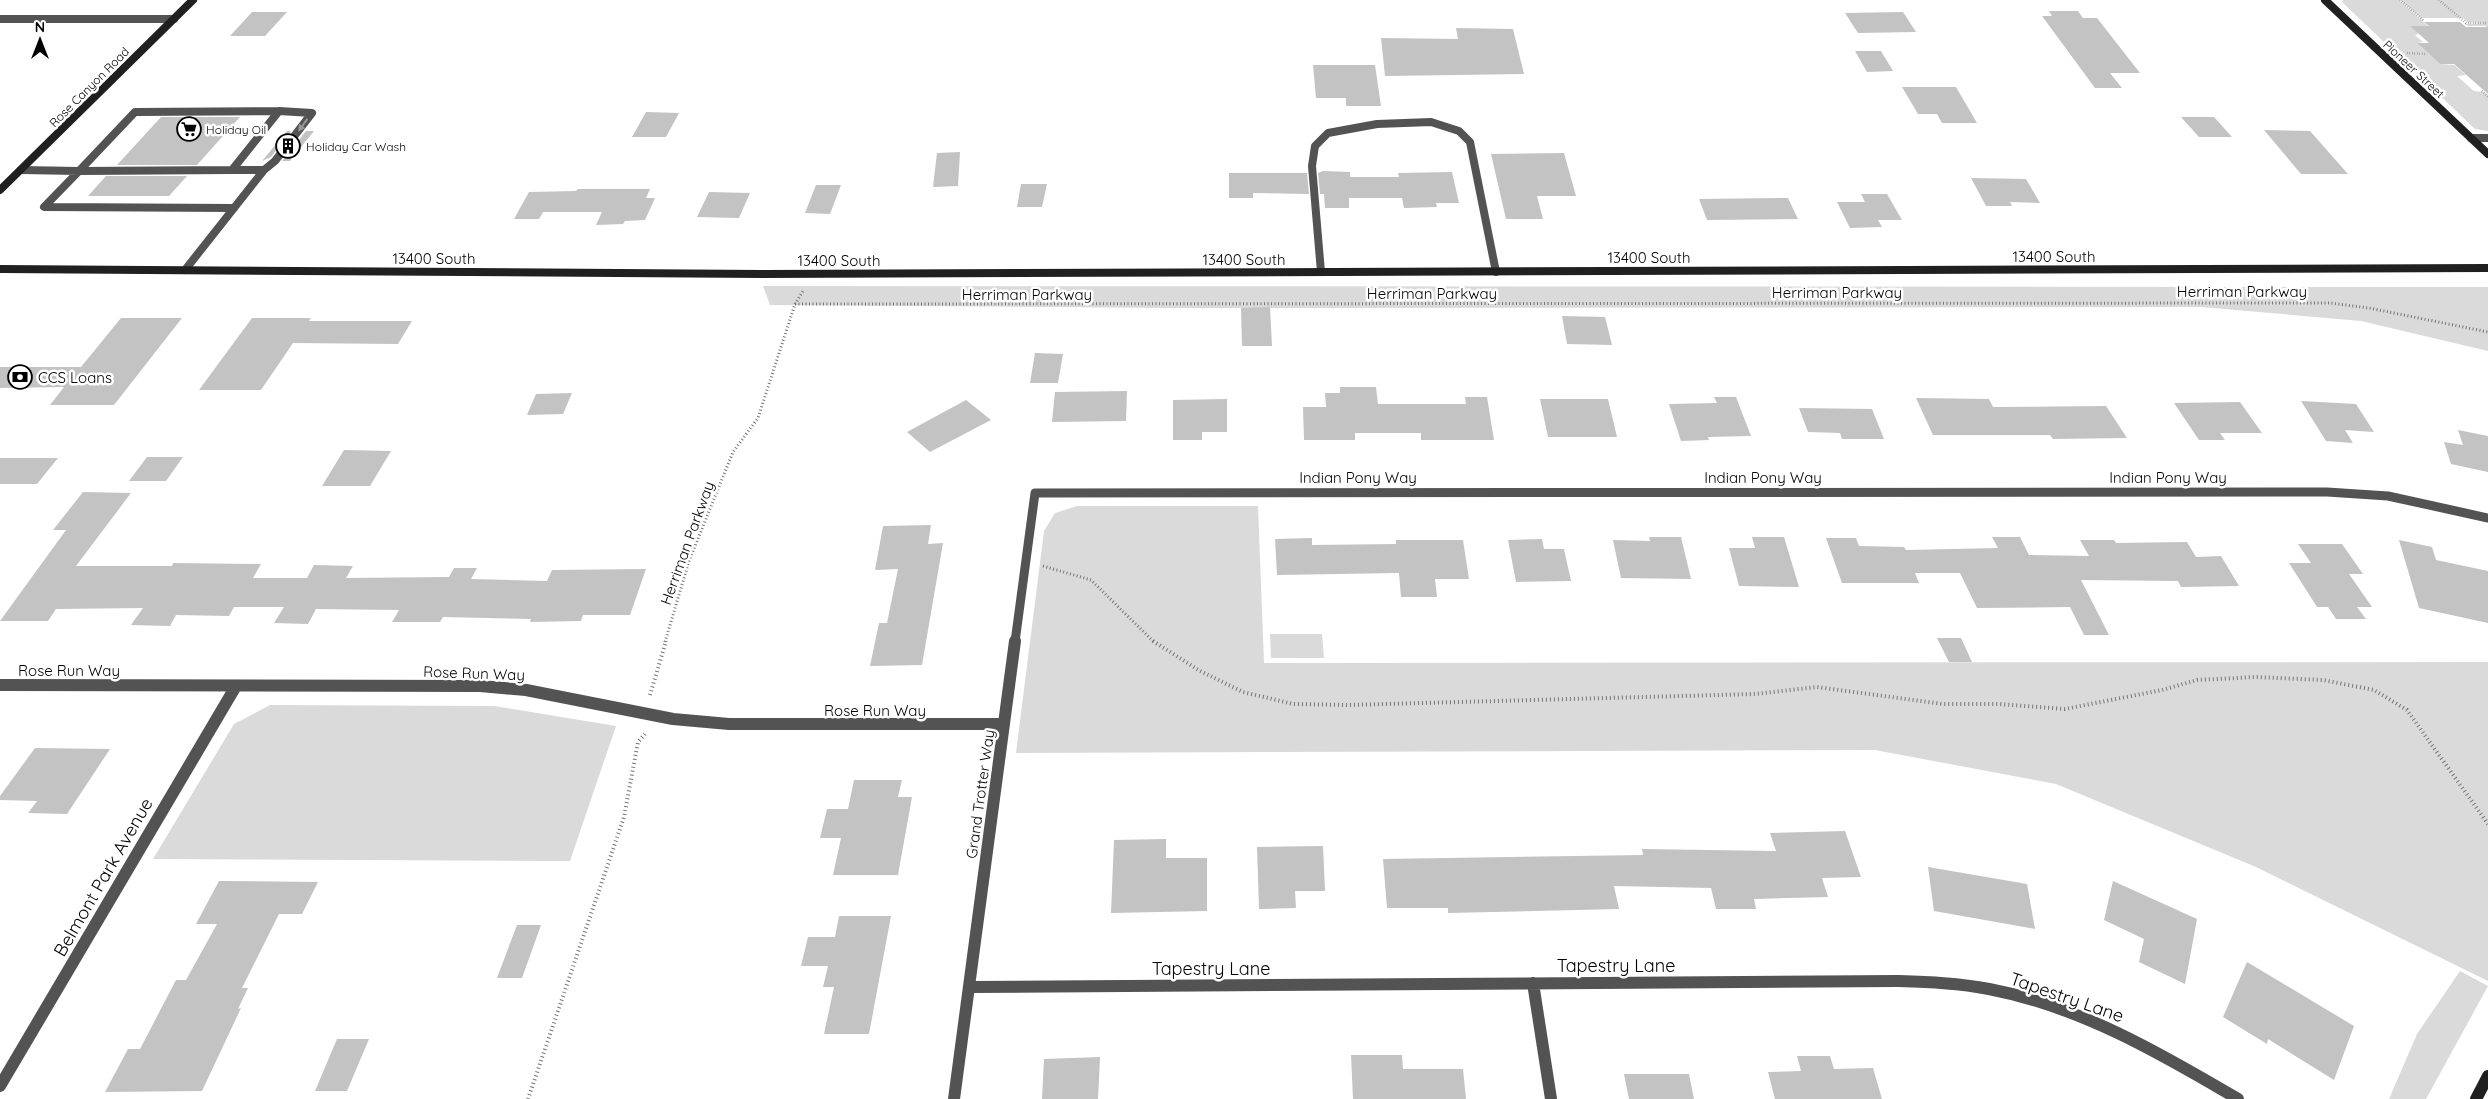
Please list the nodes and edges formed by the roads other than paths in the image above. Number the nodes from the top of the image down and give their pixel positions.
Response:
1 (193, 0) edge
2 (2325, 0) edge
3 (0, 19) edge
4 (174, 19) junction
5 (279, 111) junction
6 (2471, 138) junction
7 (2488, 138) edge
8 (2488, 154) edge
9 (21, 170) junction
10 (232, 170) junction
11 (264, 170) junction
12 (79, 171) junction
13 (0, 190) edge
14 (234, 208) junction
15 (2488, 268) edge
16 (0, 269) edge
17 (184, 270) junction
18 (1321, 272) junction
19 (1496, 272) junction
20 (1035, 493) joint
21 (2488, 518) edge
22 (0, 685) edge
23 (236, 686) junction
24 (1004, 724) junction
25 (1533, 983) junction
26 (969, 987) junction
27 (2488, 1076) edge
28 (0, 1086) edge
29 (954, 1099) edge
30 (1551, 1099) edge
31 (2238, 1099) edge
32 (2476, 1099) edge

1 - 4 main road, Rose Canyon Road
2 - 6 main road, Pioneer Street
3 - 4 street
4 - 9 main road, Rose Canyon Road
5 - 10 street
5 -> 11 street
5 - 12 street
6 - 7 street
6 - 8 main road, Pioneer Street
9 - 12 street
9 - 13 main road, Rose Canyon Road
10 - 11 street
10 - 12 street
11 - 14 street
12 - 14 street
14 - 17 street
15 - 19 main road, 13400 South
16 - 17 main road, 13400 South
17 - 18 main road, 13400 South
18 - 19 main road, 13400 South
18 - 19 street
20 - 21 street, Indian Pony Way
20 - 24 street, Grand Trotter Way
22 - 23 street, Rose Run Way
23 - 24 street, Rose Run Way
23 - 28 street, Belmont Park Avenue
24 - 26 street, Grand Trotter Way
25 - 26 street, Tapestry Lane
25 - 30 street
25 - 31 street, Tapestry Lane
26 - 29 street, Grand Trotter Way
27 - 32 main road

